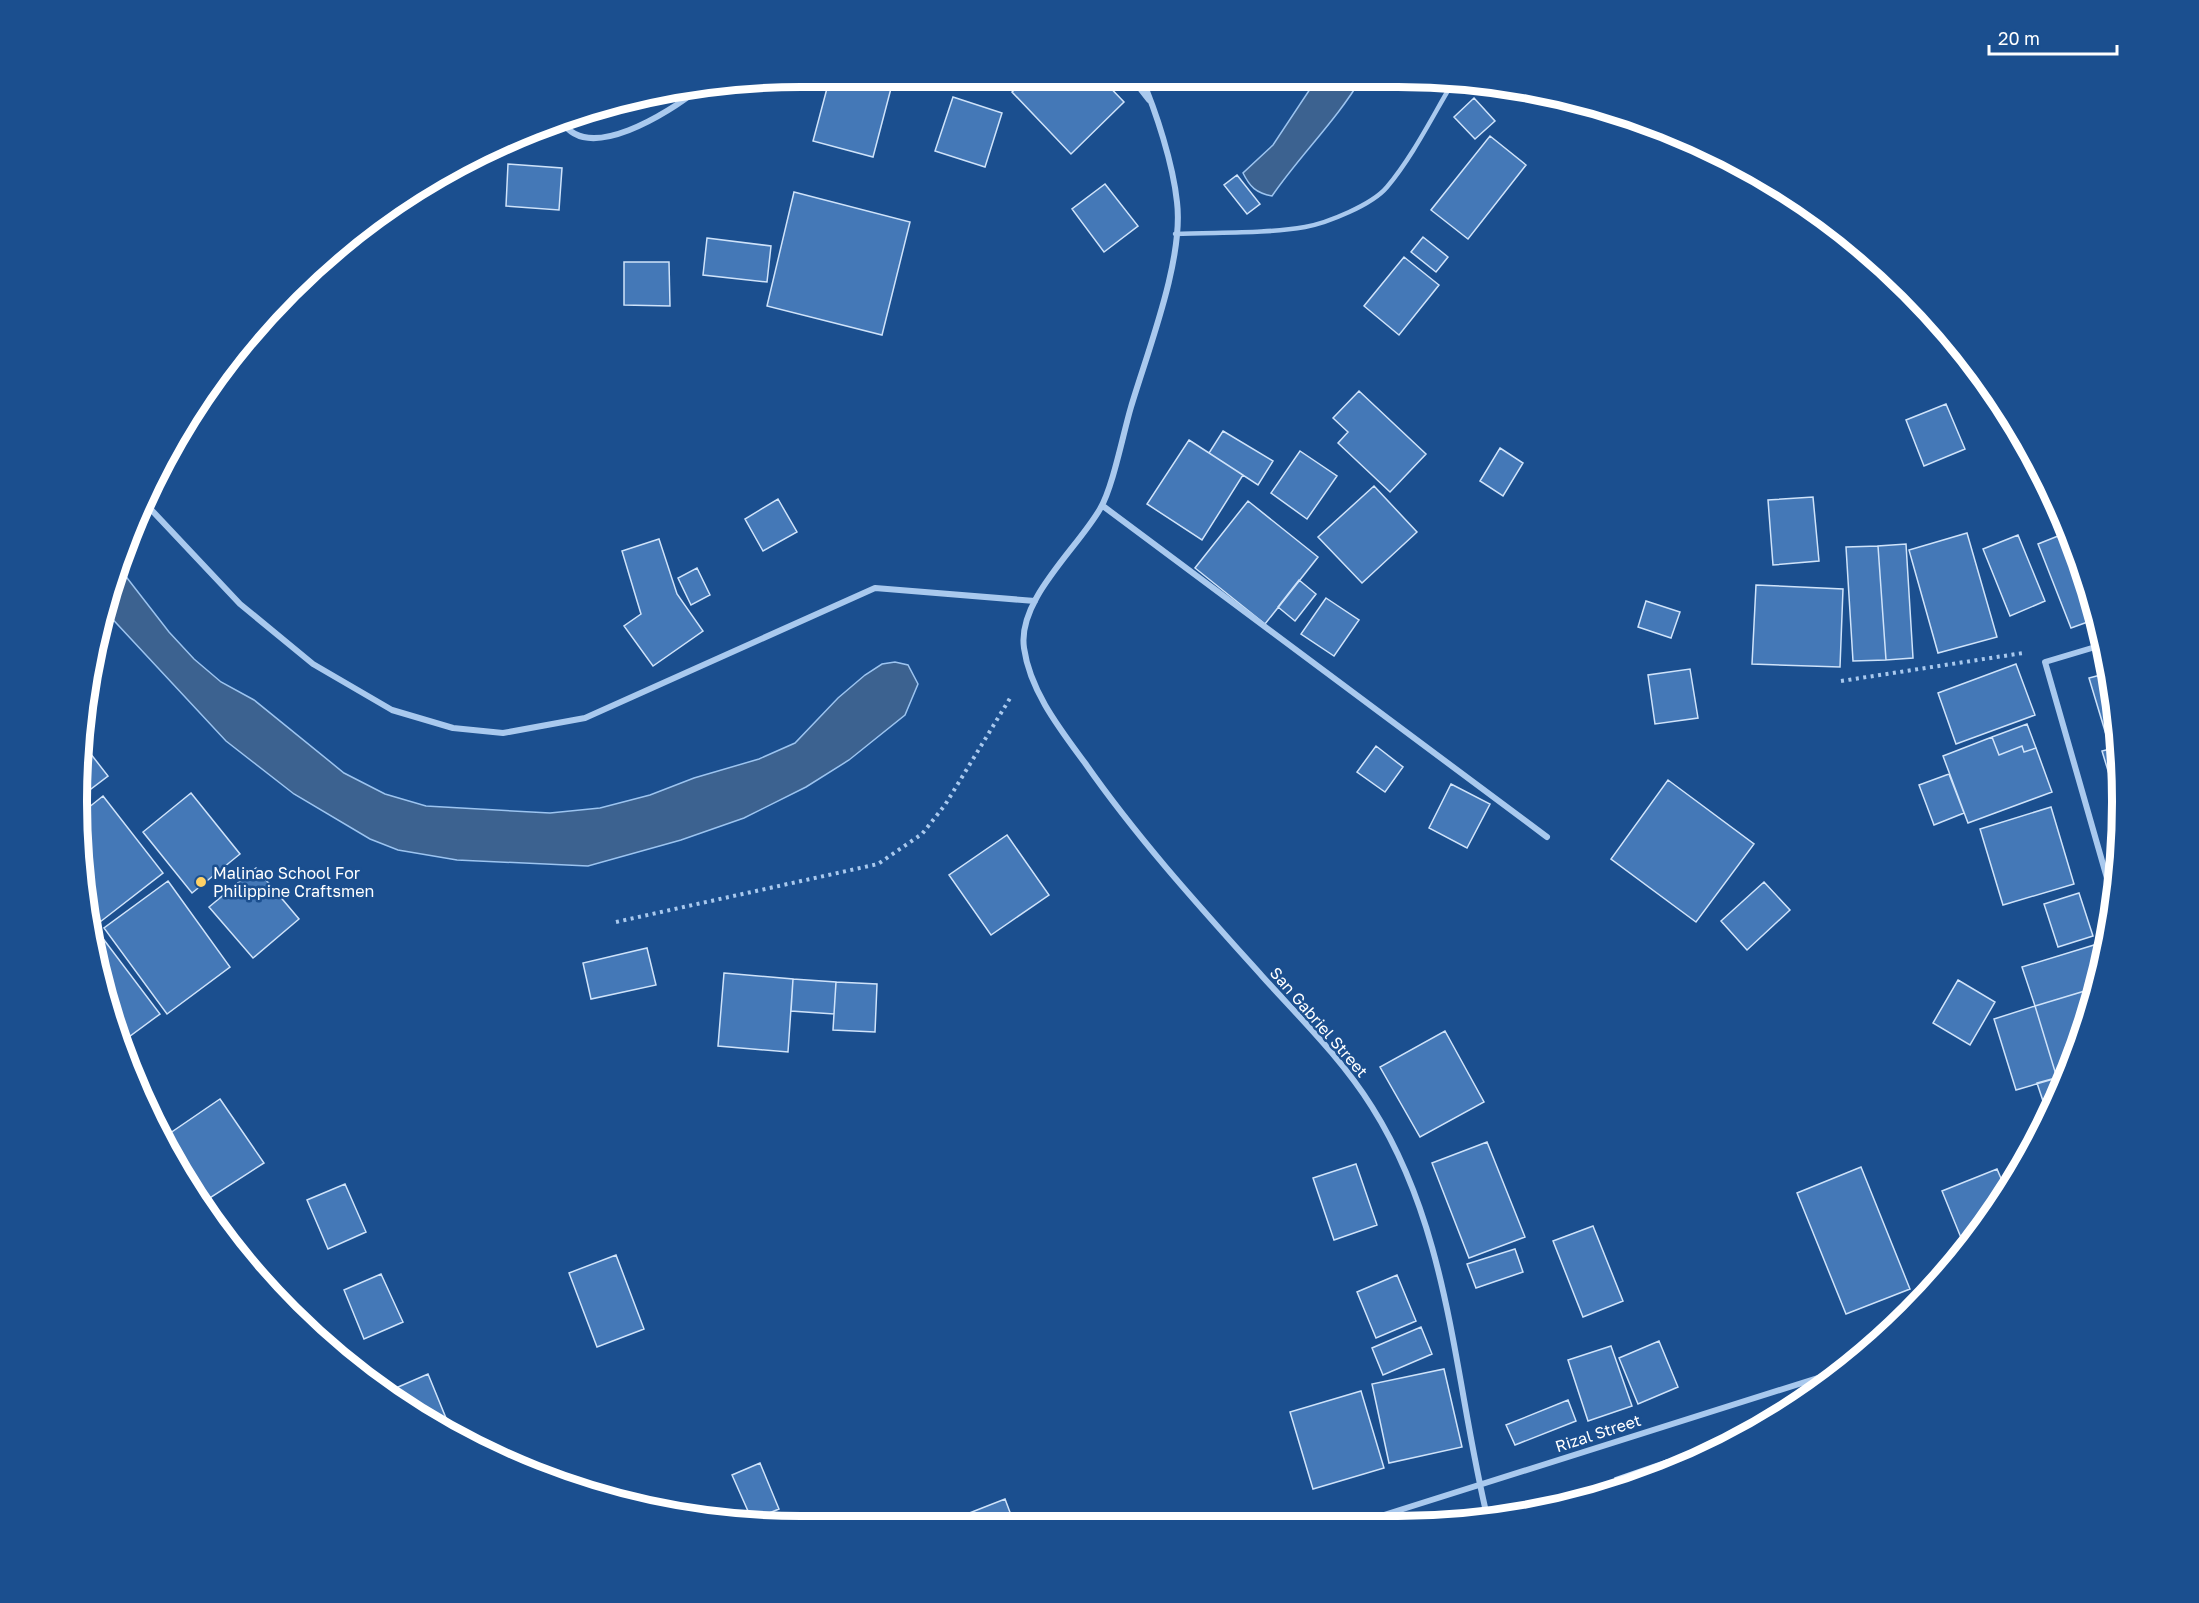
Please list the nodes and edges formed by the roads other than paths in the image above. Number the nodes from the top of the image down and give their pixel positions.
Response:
1 (1139, 87) edge
2 (1146, 87) edge
3 (1449, 89) edge
4 (689, 96) edge
5 (1155, 108) junction
6 (566, 127) edge
7 (1176, 234) junction
8 (1103, 506) junction
9 (150, 509) edge
10 (1035, 601) junction
11 (2095, 647) edge
12 (1547, 837) dead end
13 (2107, 879) edge
14 (1819, 1378) edge
15 (1480, 1485) junction
16 (1486, 1510) edge
17 (1381, 1516) edge

1 - 5 street
2 - 5 street
3 - 7 lane
4 - 6 street
5 - 7 street, San Gabriel Street
7 - 8 street, San Gabriel Street
8 - 10 street, San Gabriel Street
8 - 12 street
9 - 10 street
10 - 15 street, San Gabriel Street
11 - 13 street
14 - 15 street, Rizal Street
15 - 16 street, San Gabriel Street
15 - 17 street, Rizal Street

